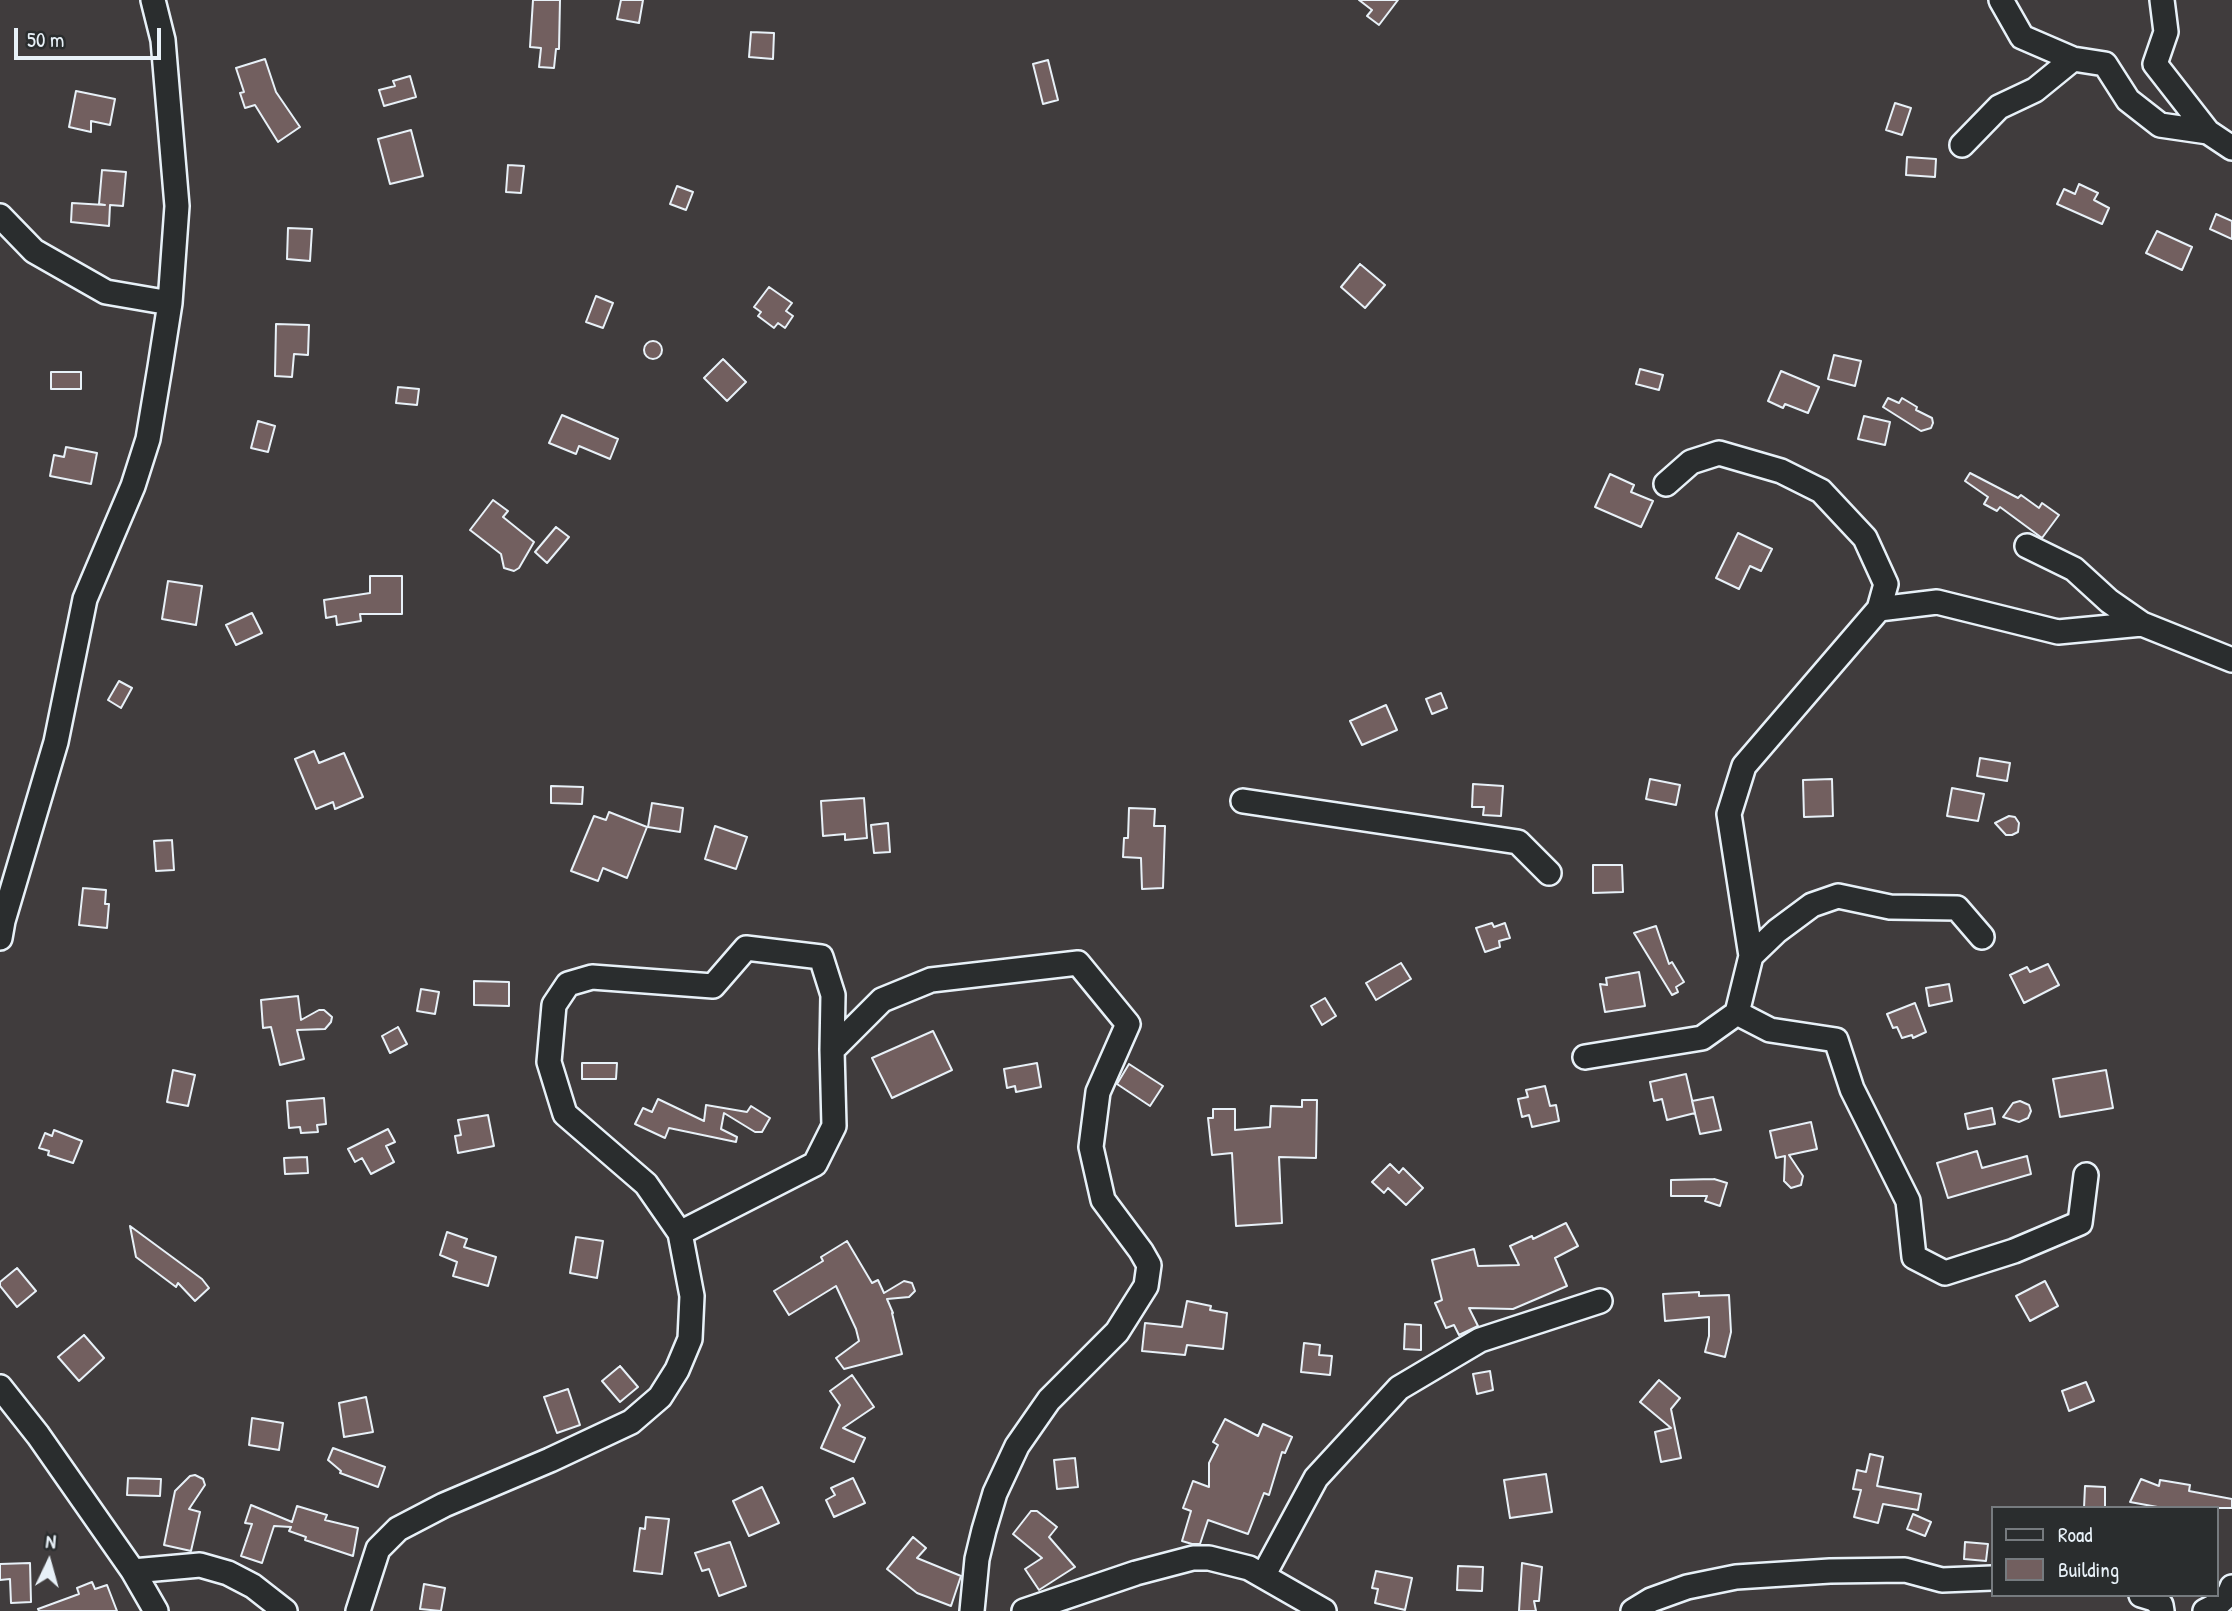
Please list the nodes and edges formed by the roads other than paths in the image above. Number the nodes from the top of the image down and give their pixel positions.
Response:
1 (153, 0) edge
2 (2001, 0) edge
3 (2162, 0) edge
4 (2073, 59) junction
5 (2208, 132) junction
6 (1962, 145) dead end
7 (2232, 148) edge
8 (0, 216) edge
9 (170, 303) junction
10 (1666, 484) dead end
11 (2026, 546) dead end
12 (1880, 609) junction
13 (2142, 624) junction
14 (2232, 660) edge
15 (1243, 801) dead end
16 (1549, 873) dead end
17 (1982, 937) dead end
18 (0, 938) edge
19 (1751, 956) junction
20 (1737, 1013) junction
21 (832, 1050) junction
22 (1585, 1057) dead end
23 (2086, 1175) dead end
24 (680, 1233) junction
25 (1600, 1300) dead end
26 (0, 1387) edge
27 (133, 1571) junction
28 (1264, 1576) junction
29 (1990, 1578) edge
30 (2232, 1587) edge
31 (2148, 1597) edge
32 (156, 1611) edge
33 (285, 1611) edge
34 (358, 1611) edge
35 (972, 1611) edge
36 (1024, 1611) edge
37 (1324, 1611) edge
38 (1633, 1611) edge
39 (2162, 1611) edge
40 (2205, 1611) edge

1 - 9 street
2 - 4 street
3 - 5 street
4 - 5 street
4 - 6 street
5 - 7 street
8 - 9 street
9 - 18 street
10 - 12 street
11 - 13 street
12 - 13 street
12 - 19 street
13 - 14 street
15 - 16 street
17 - 19 street
19 - 20 street
20 - 22 street
20 - 23 street
21 - 24 street
21 - 24 street
21 - 35 street
24 - 34 street
25 - 28 street
26 - 27 street
27 - 32 street
27 - 33 street
28 - 36 street
28 - 37 street
29 - 38 street
30 - 40 street
31 - 39 street

